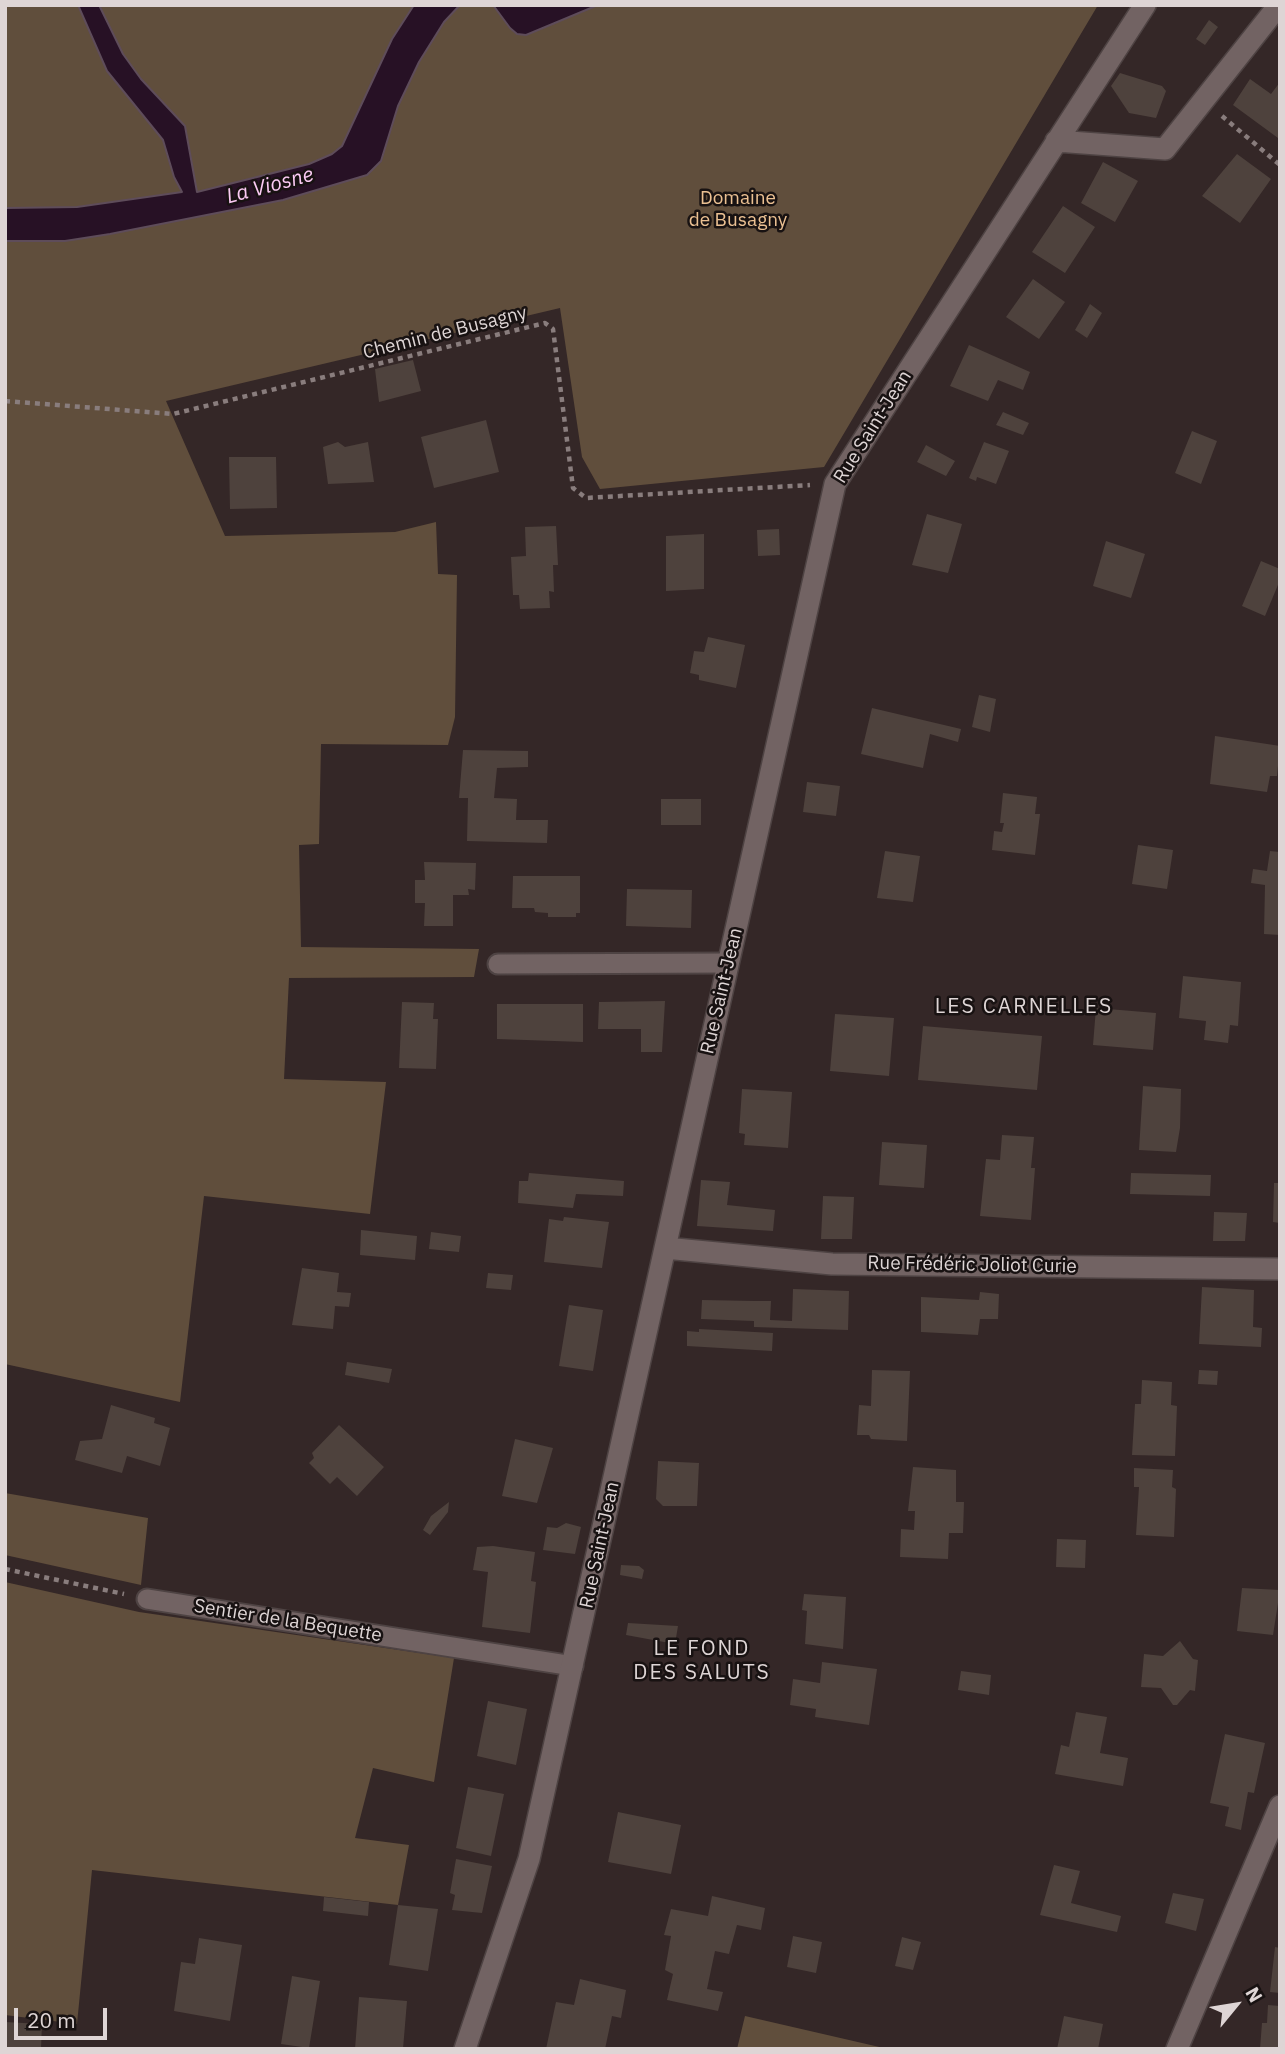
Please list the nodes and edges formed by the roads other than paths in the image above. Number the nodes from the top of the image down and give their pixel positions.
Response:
1 (1145, 5) edge
2 (1279, 5) edge
3 (1056, 141) junction
4 (728, 963) junction
5 (498, 964) dead end
6 (665, 1248) junction
7 (1280, 1269) edge
8 (148, 1599) road end
9 (573, 1666) junction
10 (1280, 1806) edge
11 (465, 2049) edge
12 (1177, 2049) edge

1 - 3 street, Rue Saint-Jean
2 - 3 street
3 - 4 street, Rue Saint-Jean
4 - 5 lane
4 - 6 street, Rue Saint-Jean
6 - 7 street, Rue Frédéric Joliot Curie
6 - 9 street, Rue Saint-Jean
8 - 9 lane, Sentier de la Bequette
9 - 11 street, Rue Saint-Jean
10 - 12 street

